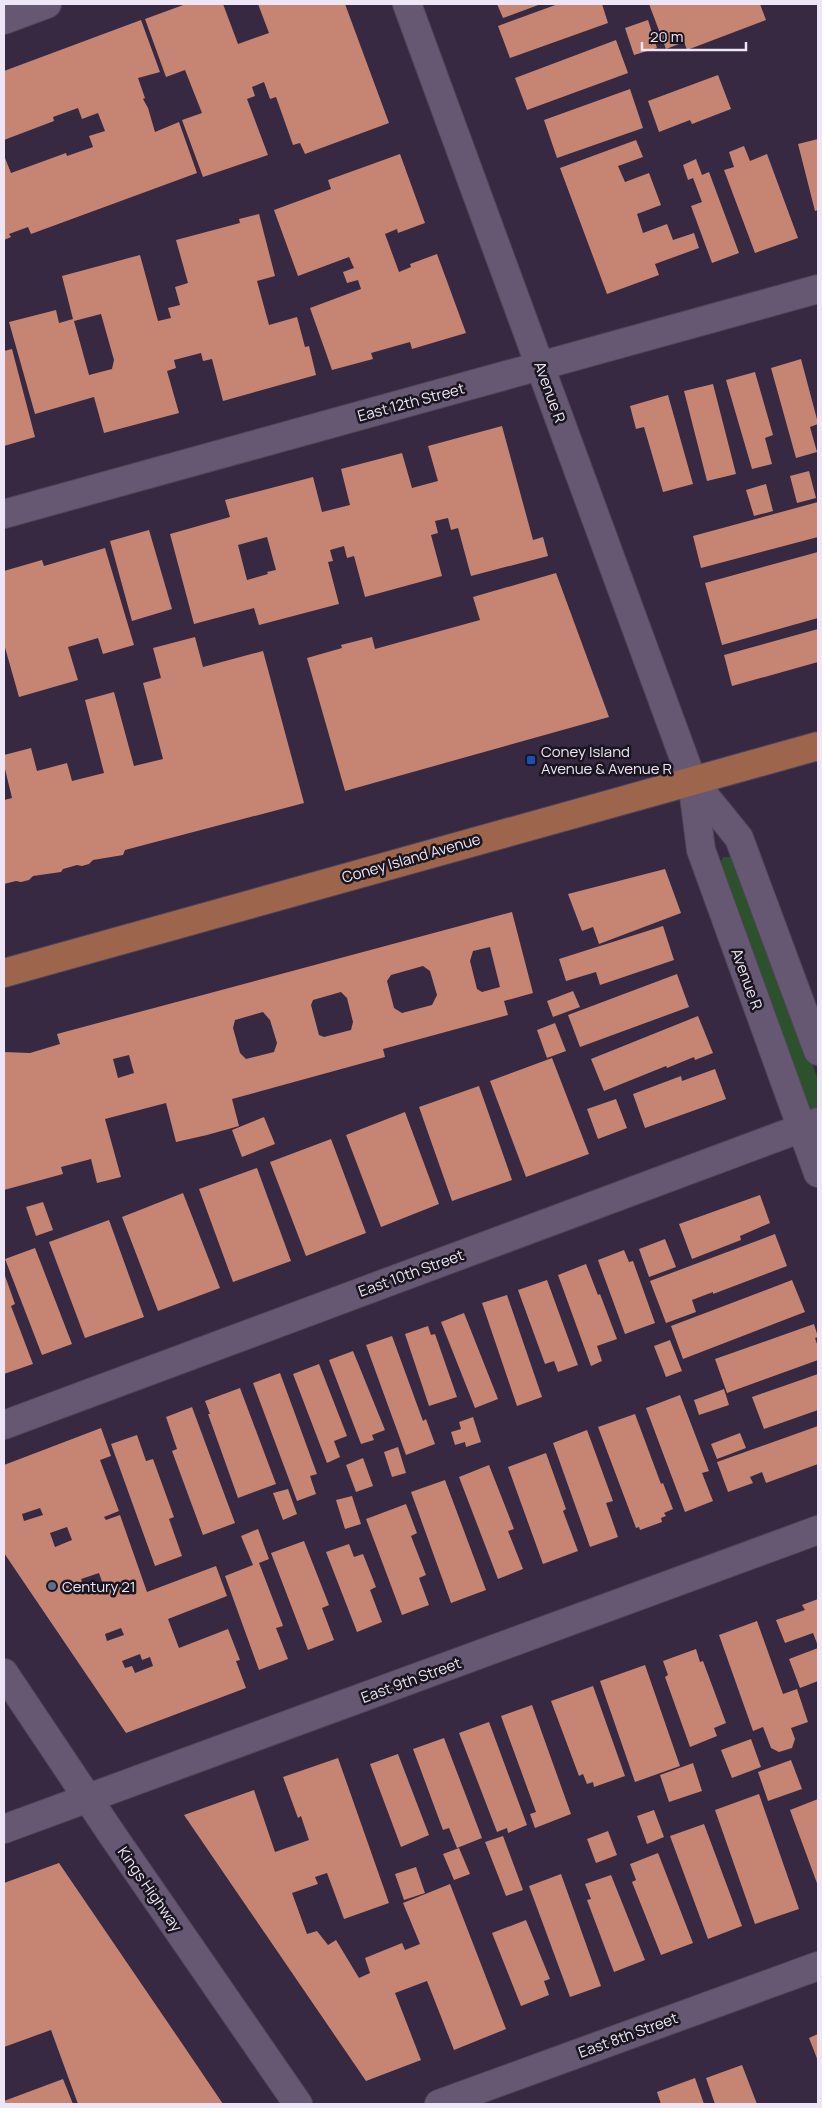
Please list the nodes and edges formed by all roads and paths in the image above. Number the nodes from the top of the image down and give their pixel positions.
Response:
1 (47, 4) edge
2 (408, 4) edge
3 (4, 20) edge
4 (818, 289) edge
5 (540, 366) junction
6 (4, 514) edge
7 (818, 746) edge
8 (692, 780) junction
9 (4, 973) edge
10 (818, 1051) edge
11 (810, 1125) edge
12 (818, 1173) edge
13 (4, 1424) edge
14 (818, 1530) edge
15 (4, 1673) edge
16 (88, 1798) junction
17 (4, 1829) edge
18 (818, 1966) edge
19 (298, 2104) edge
20 (438, 2104) edge

1 - 3 street
2 - 5 street, Avenue R
4 - 5 street, East 12th Street
5 - 6 street, East 12th Street
5 - 8 street, Avenue R
7 - 8 main road, Coney Island Avenue
8 - 9 main road, Coney Island Avenue
8 - 10 street, Avenue R
8 - 11 street, Avenue R
11 - 12 street, Avenue R
11 - 13 street, East 10th Street
14 - 16 street, East 9th Street
15 - 16 street, Kings Highway
16 - 17 street, East 9th Street
16 - 19 street, Kings Highway
18 - 20 street, East 8th Street

